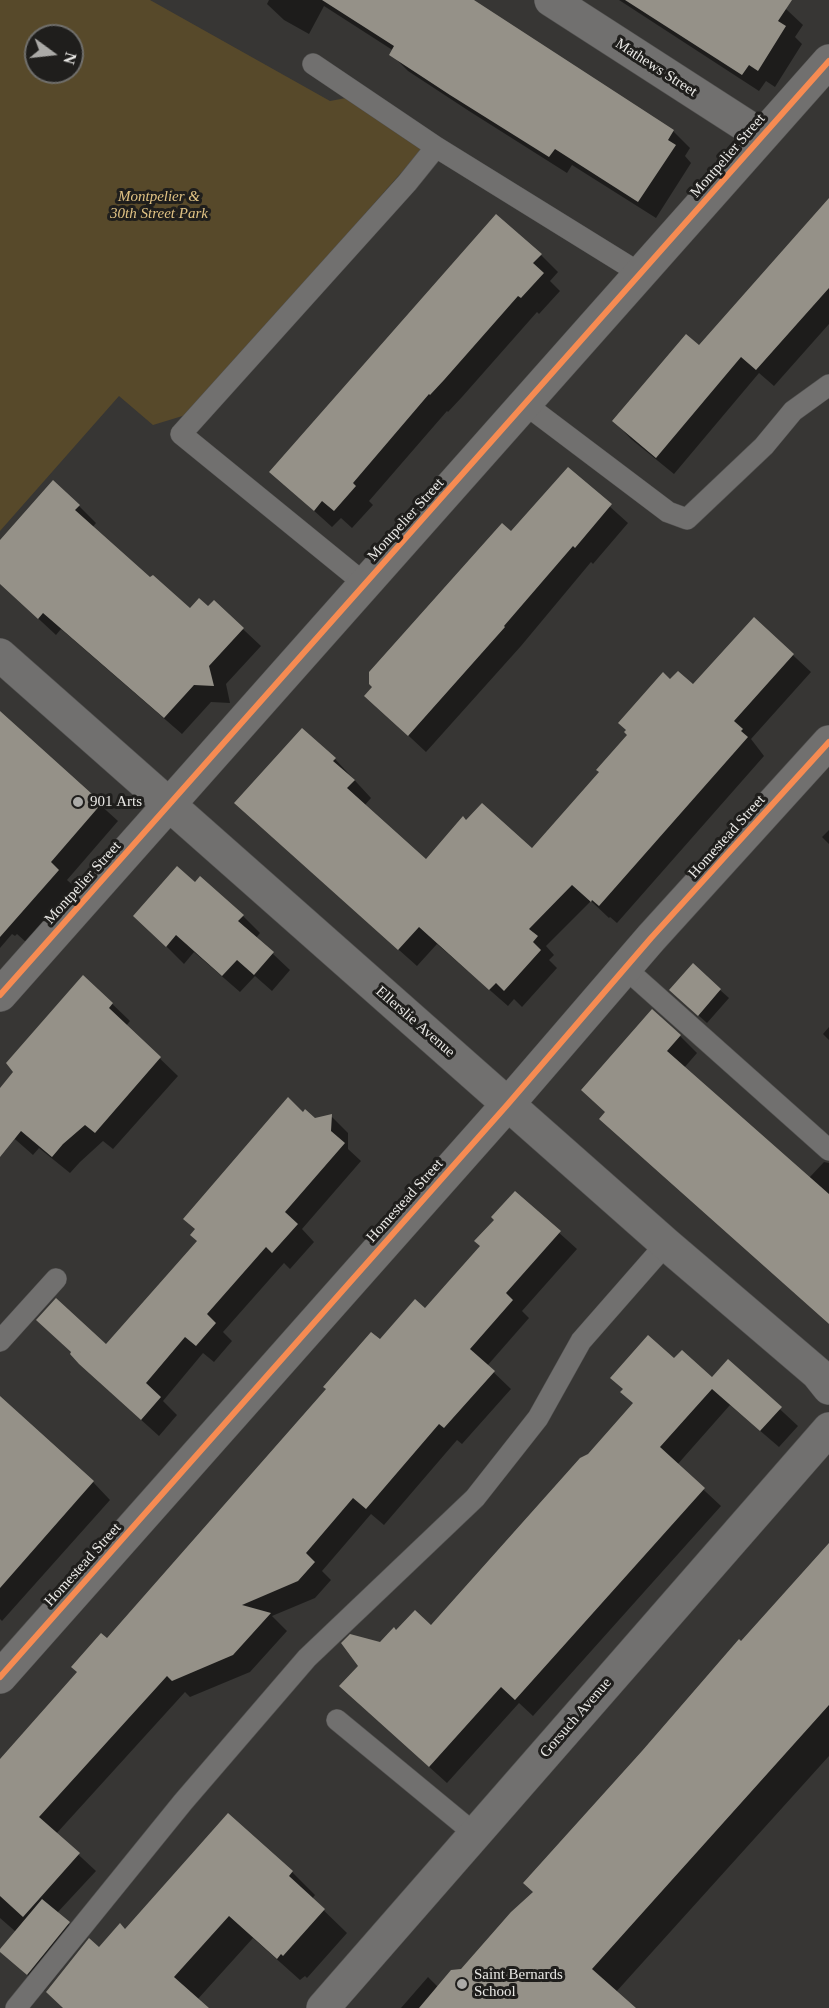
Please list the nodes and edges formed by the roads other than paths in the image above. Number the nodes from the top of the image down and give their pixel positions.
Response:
1 (551, 0) edge
2 (829, 61) edge
3 (313, 64) dead end
4 (762, 136) junction
5 (436, 147) junction
6 (640, 274) junction
7 (829, 385) edge
8 (525, 404) junction
9 (365, 584) junction
10 (0, 655) edge
11 (829, 742) edge
12 (168, 805) junction
13 (625, 968) junction
14 (0, 995) edge
15 (507, 1104) junction
16 (829, 1150) edge
17 (666, 1244) junction
18 (56, 1279) dead end
19 (0, 1341) edge
20 (829, 1388) edge
21 (829, 1429) edge
22 (0, 1677) edge
23 (337, 1720) dead end
24 (475, 1834) junction
25 (16, 2008) edge
26 (322, 2008) edge

1 - 4 street, Mathews Street
2 - 4 street, Montpelier Street
3 - 5 lane
4 - 6 street, Montpelier Street
5 - 6 lane
5 - 9 lane
6 - 8 street, Montpelier Street
7 - 8 lane
8 - 9 street, Montpelier Street
9 - 12 street, Montpelier Street
10 - 12 street, Ellerslie Avenue
11 - 13 street, Homestead Street
12 - 14 street, Montpelier Street
12 - 15 street, Ellerslie Avenue
13 - 15 street, Homestead Street
13 - 16 lane
15 - 17 street, Ellerslie Avenue
15 - 22 street, Homestead Street
17 - 20 street, Ellerslie Avenue
17 - 25 lane
18 - 19 lane
21 - 24 street, Gorsuch Avenue
23 - 24 lane
24 - 26 street, Gorsuch Avenue

